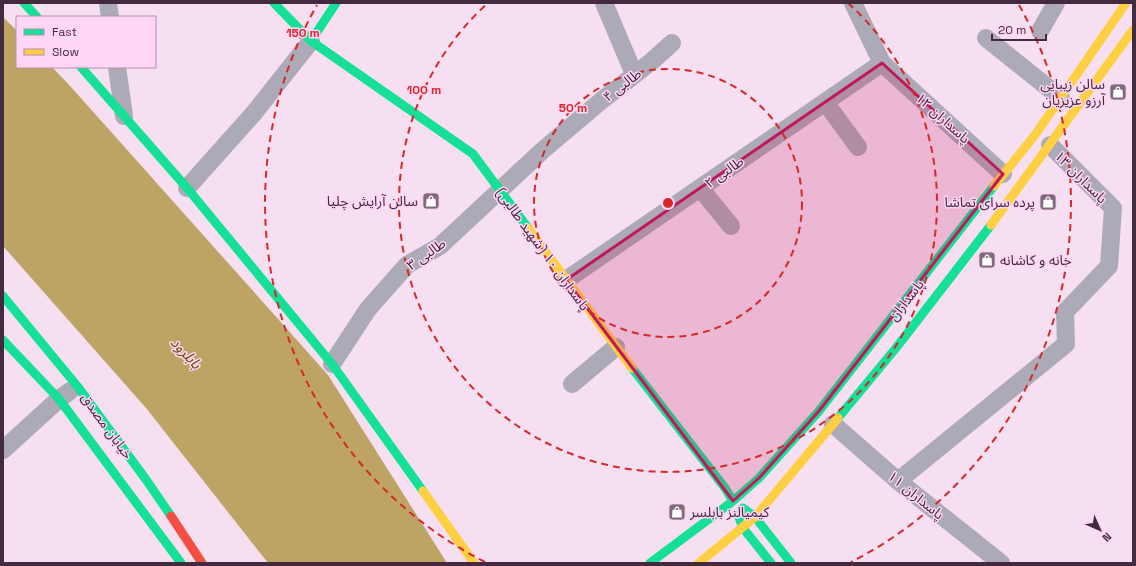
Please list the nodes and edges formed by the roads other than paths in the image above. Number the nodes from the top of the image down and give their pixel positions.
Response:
1 (24, 3) edge
2 (108, 3) edge
3 (274, 3) edge
4 (336, 3) edge
5 (604, 3) edge
6 (853, 3) edge
7 (1056, 3) edge
8 (1126, 3) edge
9 (36, 16) edge
10 (110, 16) edge
11 (1133, 30) edge
12 (1040, 31) dead end
13 (986, 38) dead end
14 (311, 41) junction
15 (672, 43) dead end
16 (882, 63) junction
17 (82, 68) edge
18 (117, 68) edge
19 (634, 74) junction
20 (1060, 98) junction
21 (825, 102) junction
22 (124, 116) junction
23 (1050, 145) junction
24 (858, 147) dead end
25 (1003, 174) junction
26 (187, 188) junction
27 (700, 188) junction
28 (500, 191) junction
29 (731, 226) dead end
30 (566, 280) junction
31 (3, 296) edge
32 (3, 340) edge
33 (616, 347) junction
34 (332, 364) junction
35 (572, 384) dead end
36 (78, 387) junction
37 (59, 399) junction
38 (833, 424) junction
39 (3, 450) edge
40 (898, 481) junction
41 (733, 500) junction
42 (755, 517) junction
43 (743, 528) junction
44 (181, 563) edge
45 (202, 563) edge
46 (474, 563) edge
47 (650, 563) edge
48 (699, 563) edge
49 (771, 563) edge
50 (791, 563) edge
51 (1001, 563) edge

1 - 9 street
2 - 10 street
3 - 14 street, پاسداران ۱۰ (شهید طالبی)
4 - 14 street
5 - 19 street
6 - 16 street
7 - 12 street
8 - 20 street, پاسداران
11 - 23 street, پاسداران
13 - 20 street
14 - 26 street
14 - 28 street, پاسداران ۱۰ (شهید طالبی)
15 - 19 street, طالبی ۴
16 - 21 street, طالبی ۲
16 - 25 street, پاسداران ۱۲
17 - 22 street
18 - 22 street
19 - 28 street, طالبی ۴
20 - 25 street, پاسداران
21 - 24 street
21 - 27 street, طالبی ۲
22 - 26 street
23 - 38 street, پاسداران
23 - 40 street, پاسداران ۱۳
25 - 41 street, پاسداران
26 - 34 street
27 - 29 street
27 - 30 street, طالبی ۲
28 - 30 street, پاسداران ۱۰ (شهید طالبی)
28 - 34 street, طالبی ۳
30 - 33 street, پاسداران ۱۰ (شهید طالبی)
31 - 36 street, خیابان مصدق
32 - 37 street, خیابان مصدق
33 - 35 street
33 - 41 street, پاسداران ۱۰ (شهید طالبی)
34 - 46 street
36 - 37 street
36 - 45 street, خیابان مصدق
37 - 39 street
37 - 44 street, خیابان مصدق
38 - 40 street, پاسداران ۱۱
38 - 42 street, پاسداران
40 - 51 street, پاسداران ۱۱
41 - 42 street
41 - 43 street
41 - 47 street, پاسداران
42 - 43 street, پاسداران
42 - 50 street
43 - 48 street, پاسداران
43 - 49 street

